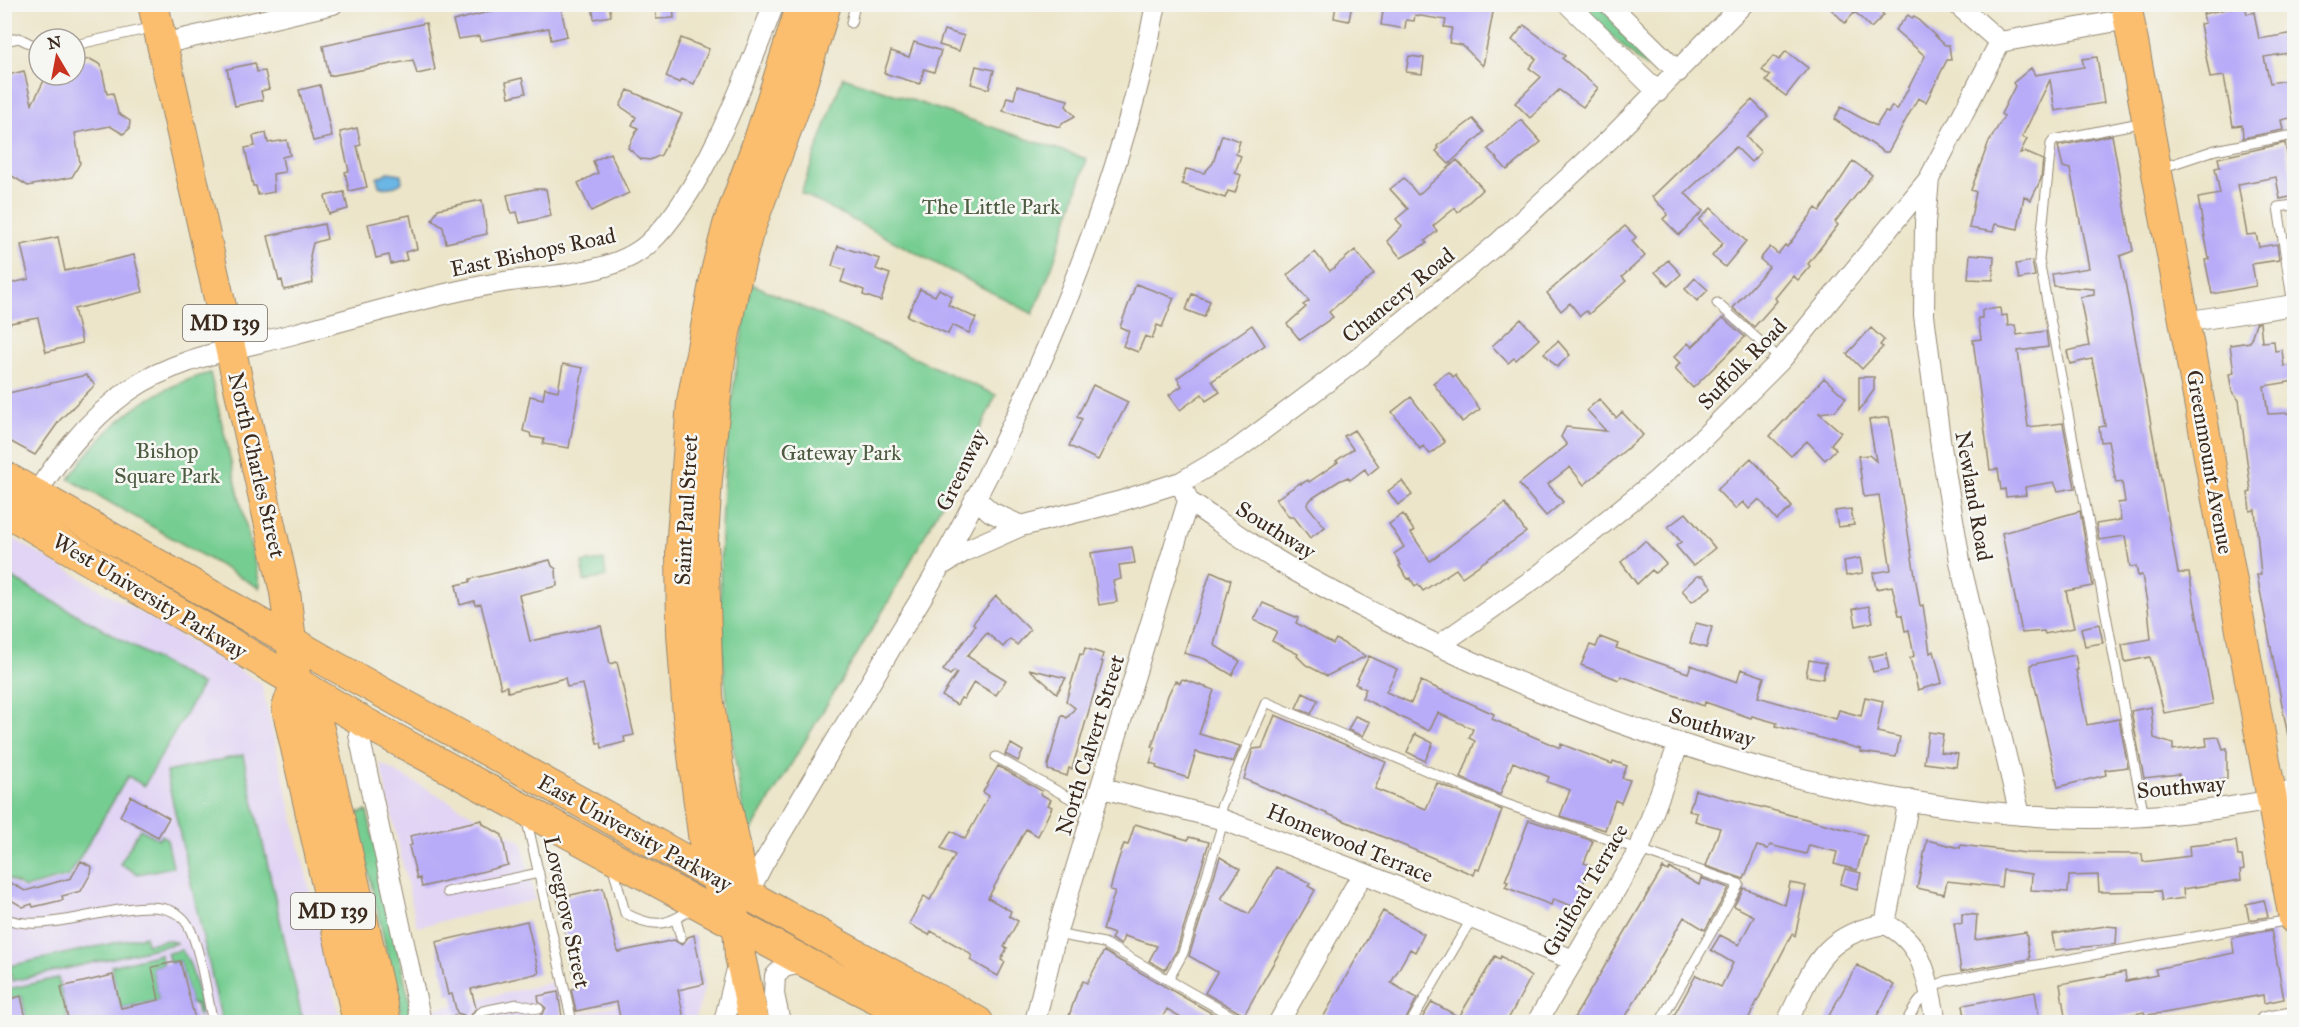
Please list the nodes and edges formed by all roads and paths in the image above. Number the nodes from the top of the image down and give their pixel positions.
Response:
1 (333, 4) edge
2 (774, 4) edge
3 (802, 4) edge
4 (826, 4) edge
5 (855, 4) edge
6 (1156, 4) edge
7 (1568, 4) edge
8 (1609, 4) edge
9 (1743, 4) edge
10 (1957, 4) edge
11 (2127, 12) edge
12 (851, 22) dead end
13 (157, 25) edge
14 (4, 41) edge
15 (27, 42) edge
16 (87, 42) edge
17 (2000, 42) junction
18 (1678, 72) junction
19 (1658, 92) junction
20 (2147, 122) junction
21 (2295, 138) edge
22 (2156, 169) junction
23 (1929, 179) junction
24 (2295, 205) edge
25 (1717, 303) dead end
26 (2294, 305) edge
27 (2184, 322) junction
28 (231, 350) junction
29 (1780, 360) junction
30 (4, 476) edge
31 (1182, 482) junction
32 (975, 498) junction
33 (1188, 501) junction
34 (20, 508) edge
35 (1021, 526) junction
36 (940, 566) junction
37 (292, 642) junction
38 (1438, 646) junction
39 (296, 682) junction
40 (364, 722) junction
41 (1679, 743) junction
42 (996, 757) dead end
43 (1103, 788) junction
44 (2280, 796) edge
45 (1909, 800) junction
46 (525, 809) junction
47 (1096, 812) junction
48 (2020, 815) junction
49 (2144, 816) junction
50 (1221, 819) junction
51 (1639, 850) junction
52 (610, 855) junction
53 (539, 873) junction
54 (1363, 873) junction
55 (716, 879) junction
56 (447, 892) dead end
57 (746, 896) junction
58 (687, 912) junction
59 (4, 918) edge
60 (1472, 918) junction
61 (2295, 920) edge
62 (1885, 924) junction
63 (738, 926) junction
64 (1056, 934) junction
65 (681, 938) dead end
66 (740, 956) junction
67 (1573, 960) junction
68 (805, 962) junction
69 (1168, 980) junction
70 (1929, 989) junction
71 (538, 1009) dead end
72 (477, 1016) dead end
73 (2295, 1017) edge
74 (459, 1020) dead end
75 (213, 1023) edge
76 (358, 1023) edge
77 (386, 1023) edge
78 (422, 1023) edge
79 (447, 1023) edge
80 (572, 1023) edge
81 (724, 1023) edge
82 (754, 1023) edge
83 (780, 1023) edge
84 (923, 1023) edge
85 (978, 1023) edge
86 (1035, 1023) edge
87 (1242, 1023) edge
88 (1279, 1023) edge
89 (1411, 1023) edge
90 (1537, 1023) edge
91 (1660, 1023) edge
92 (1787, 1023) edge
93 (1906, 1023) edge
94 (1936, 1023) edge
95 (2265, 1023) edge

1 - 13 street
2 - 28 street, East Bishops Road
3 - 55 main road, Saint Paul Street
4 - 57 main road, Saint Paul Street
5 - 12 lane
6 - 32 street, Greenway
7 - 19 street
8 - 18 street
9 - 18 street, Chancery Road
10 - 17 street
11 - 17 street
11 - 20 main road, Greenmount Avenue
13 - 16 lane
13 - 28 main road, North Charles Street / MD 139
14 - 15 lane
17 - 23 street, Suffolk Road
18 - 19 street, Chancery Road
19 - 31 street, Chancery Road
20 - 22 main road, Greenmount Avenue
20 - 49 lane
21 - 22 lane
22 - 27 main road, Greenmount Avenue
23 - 29 street, Suffolk Road
23 - 48 street, Newland Road
24 - 26 lane
25 - 29 lane
26 - 27 street
27 - 44 main road, Greenmount Avenue
28 - 34 street, East Bishops Road
28 - 37 main road, North Charles Street / MD 139
29 - 38 street, Suffolk Road
30 - 34 main road, West University Parkway
31 - 33 street
31 - 35 street, Chancery Road
32 - 35 street
32 - 36 street, Greenway
33 - 38 street, Southway
33 - 43 street, North Calvert Street
34 - 37 main road, West University Parkway
34 - 39 main road, West University Parkway
35 - 36 street, Chancery Road
36 - 57 street, Greenway
37 - 39 main road, North Charles Street
37 - 55 main road, East University Parkway
38 - 41 street, Southway
39 - 40 main road, East University Parkway
39 - 76 main road, North Charles Street / MD 139
39 - 77 main road, North Charles Street / MD 139
40 - 46 main road, East University Parkway
40 - 78 street
41 - 45 street, Southway
41 - 51 street, Guilford Terrace
42 - 47 lane
43 - 47 street, North Calvert Street
43 - 50 street, Homewood Terrace
44 - 49 street, Southway
44 - 61 main road, Greenmount Avenue
45 - 48 street, Southway
45 - 62 street
46 - 52 main road, East University Parkway
46 - 53 lane, Lovegrove Street
47 - 64 street, North Calvert Street
48 - 49 street, Southway
50 - 51 lane
50 - 54 street, Homewood Terrace
50 - 69 lane
51 - 67 street, Guilford Terrace
51 - 91 lane
52 - 58 main road, East University Parkway
52 - 58 lane
53 - 56 lane
53 - 80 lane, Lovegrove Street
54 - 60 street, Homewood Terrace
54 - 88 street
55 - 57 main road, East University Parkway
55 - 63 main road, Saint Paul Street
57 - 63 street, Greenway
57 - 85 main road, East University Parkway
58 - 63 main road, East University Parkway
58 - 65 lane
59 - 75 lane
60 - 67 street, Homewood Terrace
60 - 89 lane
61 - 70 lane
62 - 70 street
62 - 92 street
63 - 66 main road, Saint Paul Street
63 - 68 main road, East University Parkway
64 - 69 lane
64 - 86 street, North Calvert Street
66 - 81 street
66 - 82 main road, Saint Paul Street
67 - 90 street, Guilford Terrace
68 - 83 street
68 - 84 main road, East University Parkway
69 - 87 lane
70 - 93 lane
70 - 94 street
71 - 72 lane
73 - 95 street
74 - 79 lane

